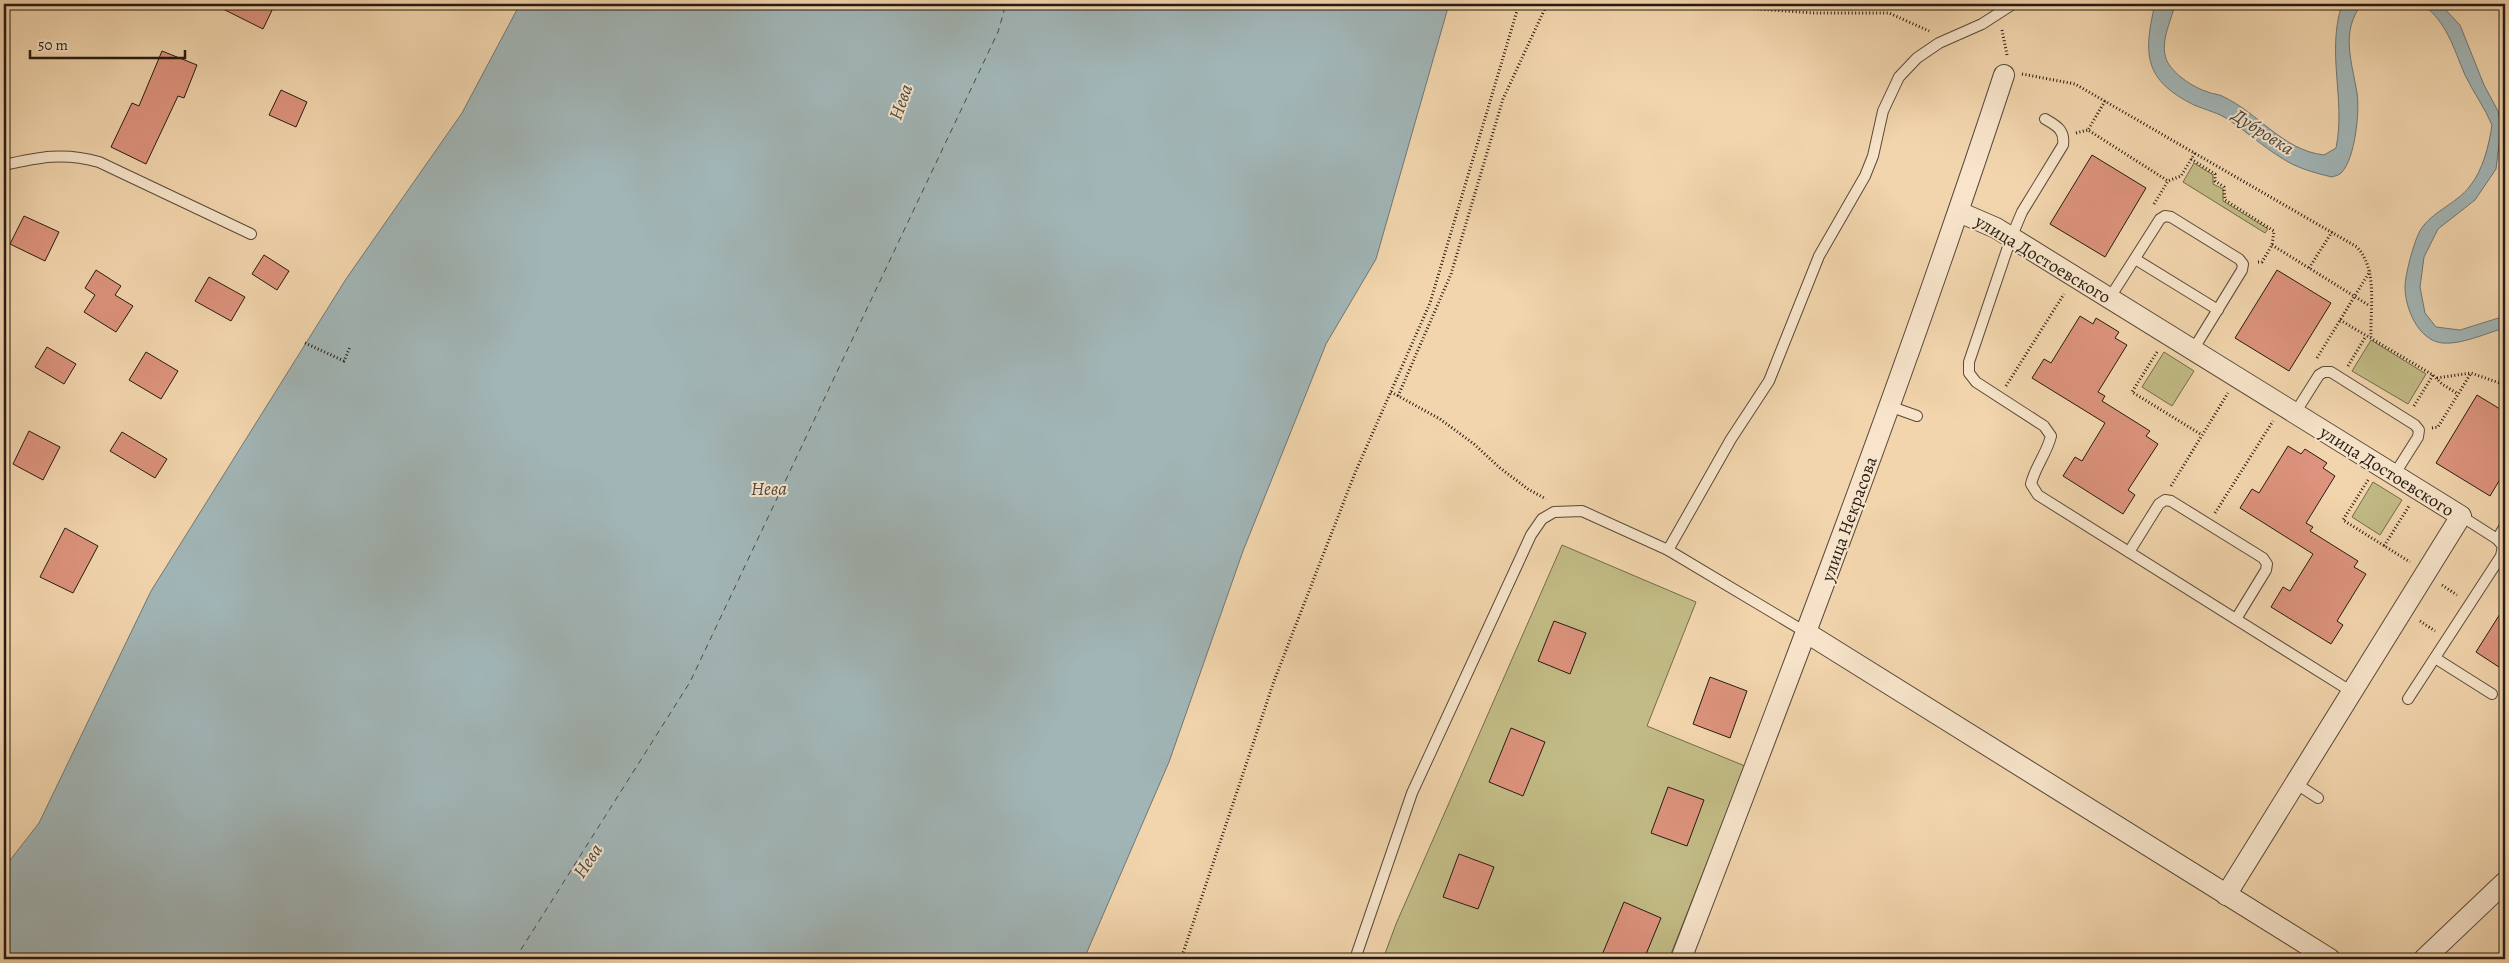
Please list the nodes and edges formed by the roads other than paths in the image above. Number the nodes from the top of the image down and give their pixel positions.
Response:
1 (2013, 4) edge
2 (2011, 70) road end
3 (2045, 119) dead end
4 (4, 165) edge
5 (1959, 212) junction
6 (251, 234) dead end
7 (2011, 238) junction
8 (2135, 259) junction
9 (2110, 299) junction
10 (2218, 310) junction
11 (2193, 350) junction
12 (1890, 406) junction
13 (2289, 410) junction
14 (1917, 416) dead end
15 (2386, 470) junction
16 (2460, 516) junction
17 (2505, 526) edge
18 (2497, 538) junction
19 (1668, 550) junction
20 (2129, 552) junction
21 (2236, 619) junction
22 (1807, 633) junction
23 (2435, 658) junction
24 (2352, 692) junction
25 (2492, 694) dead end
26 (2408, 699) dead end
27 (2295, 783) junction
28 (2318, 798) dead end
29 (2505, 882) edge
30 (2226, 895) junction
31 (1355, 959) edge
32 (1681, 959) edge
33 (2330, 959) edge
34 (2424, 959) edge

1 - 19 lane
2 - 5 street, улица Некрасова
3 - 7 lane
4 - 6 lane
5 - 7 street, улица Достоевского
5 - 12 street, улица Некрасова
7 - 9 street, улица Достоевского
7 - 20 lane
8 - 9 lane
8 - 10 lane
8 - 10 lane
9 - 11 street, улица Достоевского
10 - 11 lane
11 - 13 street, улица Достоевского
12 - 14 lane
12 - 22 street, улица Некрасова
13 - 15 street, улица Достоевского
13 - 15 lane
15 - 16 street, улица Достоевского
16 - 18 lane
16 - 24 street, улица Достоевского
17 - 18 lane
18 - 23 lane
19 - 22 lane
19 - 31 lane
20 - 21 lane
20 - 21 lane
21 - 24 lane
22 - 30 street
22 - 32 street, улица Некрасова
23 - 25 lane
23 - 26 lane
24 - 27 street, улица Достоевского
27 - 28 lane
27 - 30 street, улица Достоевского
29 - 34 street
30 - 33 street

